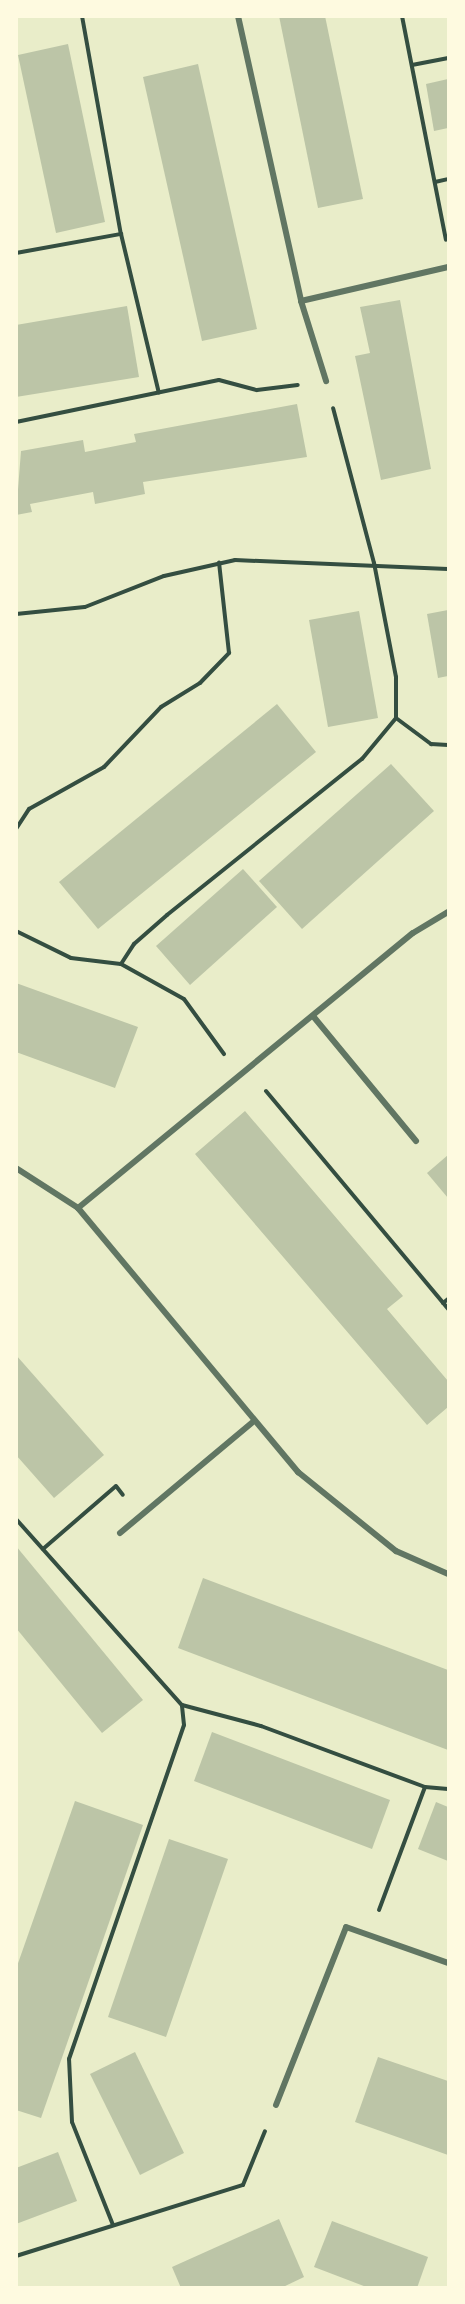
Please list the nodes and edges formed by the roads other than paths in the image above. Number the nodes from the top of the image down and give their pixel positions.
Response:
1 (238, 16) edge
2 (448, 267) edge
3 (302, 301) junction
4 (326, 381) road end
5 (448, 912) edge
6 (313, 1016) junction
7 (416, 1141) dead end
8 (16, 1168) edge
9 (78, 1208) junction
10 (254, 1421) junction
11 (120, 1533) dead end
12 (448, 1574) edge
13 (448, 1963) edge
14 (276, 2105) road end

1 - 3 street
2 - 3 street
3 - 4 street
5 - 6 street
6 - 7 street
6 - 9 street
8 - 9 street
9 - 10 street
10 - 11 street
10 - 12 street
13 - 14 street

